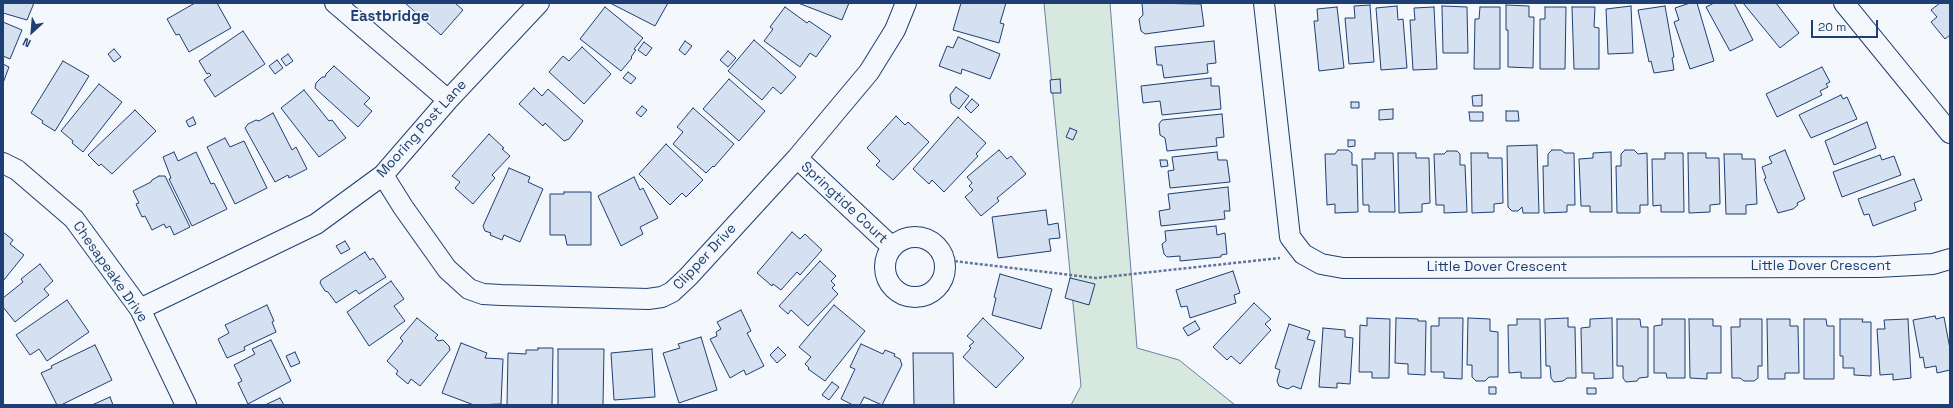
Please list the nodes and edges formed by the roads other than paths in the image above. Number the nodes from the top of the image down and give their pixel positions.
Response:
1 (335, 3) edge
2 (539, 3) edge
3 (906, 3) edge
4 (1264, 3) edge
5 (1844, 3) edge
6 (448, 100) junction
7 (1950, 133) edge
8 (797, 158) junction
9 (3, 163) edge
10 (383, 175) junction
11 (892, 248) junction
12 (1950, 259) edge
13 (140, 309) junction
14 (186, 405) edge

1 - 6 street
2 - 6 street, Mooring Post Lane
3 - 8 street, Clipper Drive
4 - 12 street, Little Dover Crescent
5 - 7 street
6 - 10 street, Mooring Post Lane
8 - 10 street, Clipper Drive
8 - 11 street, Springtide Court
9 - 13 street, Chesapeake Drive
10 - 13 street, Mooring Post Lane
11 - 11 street, Springtide Court
13 - 14 street, Chesapeake Drive

